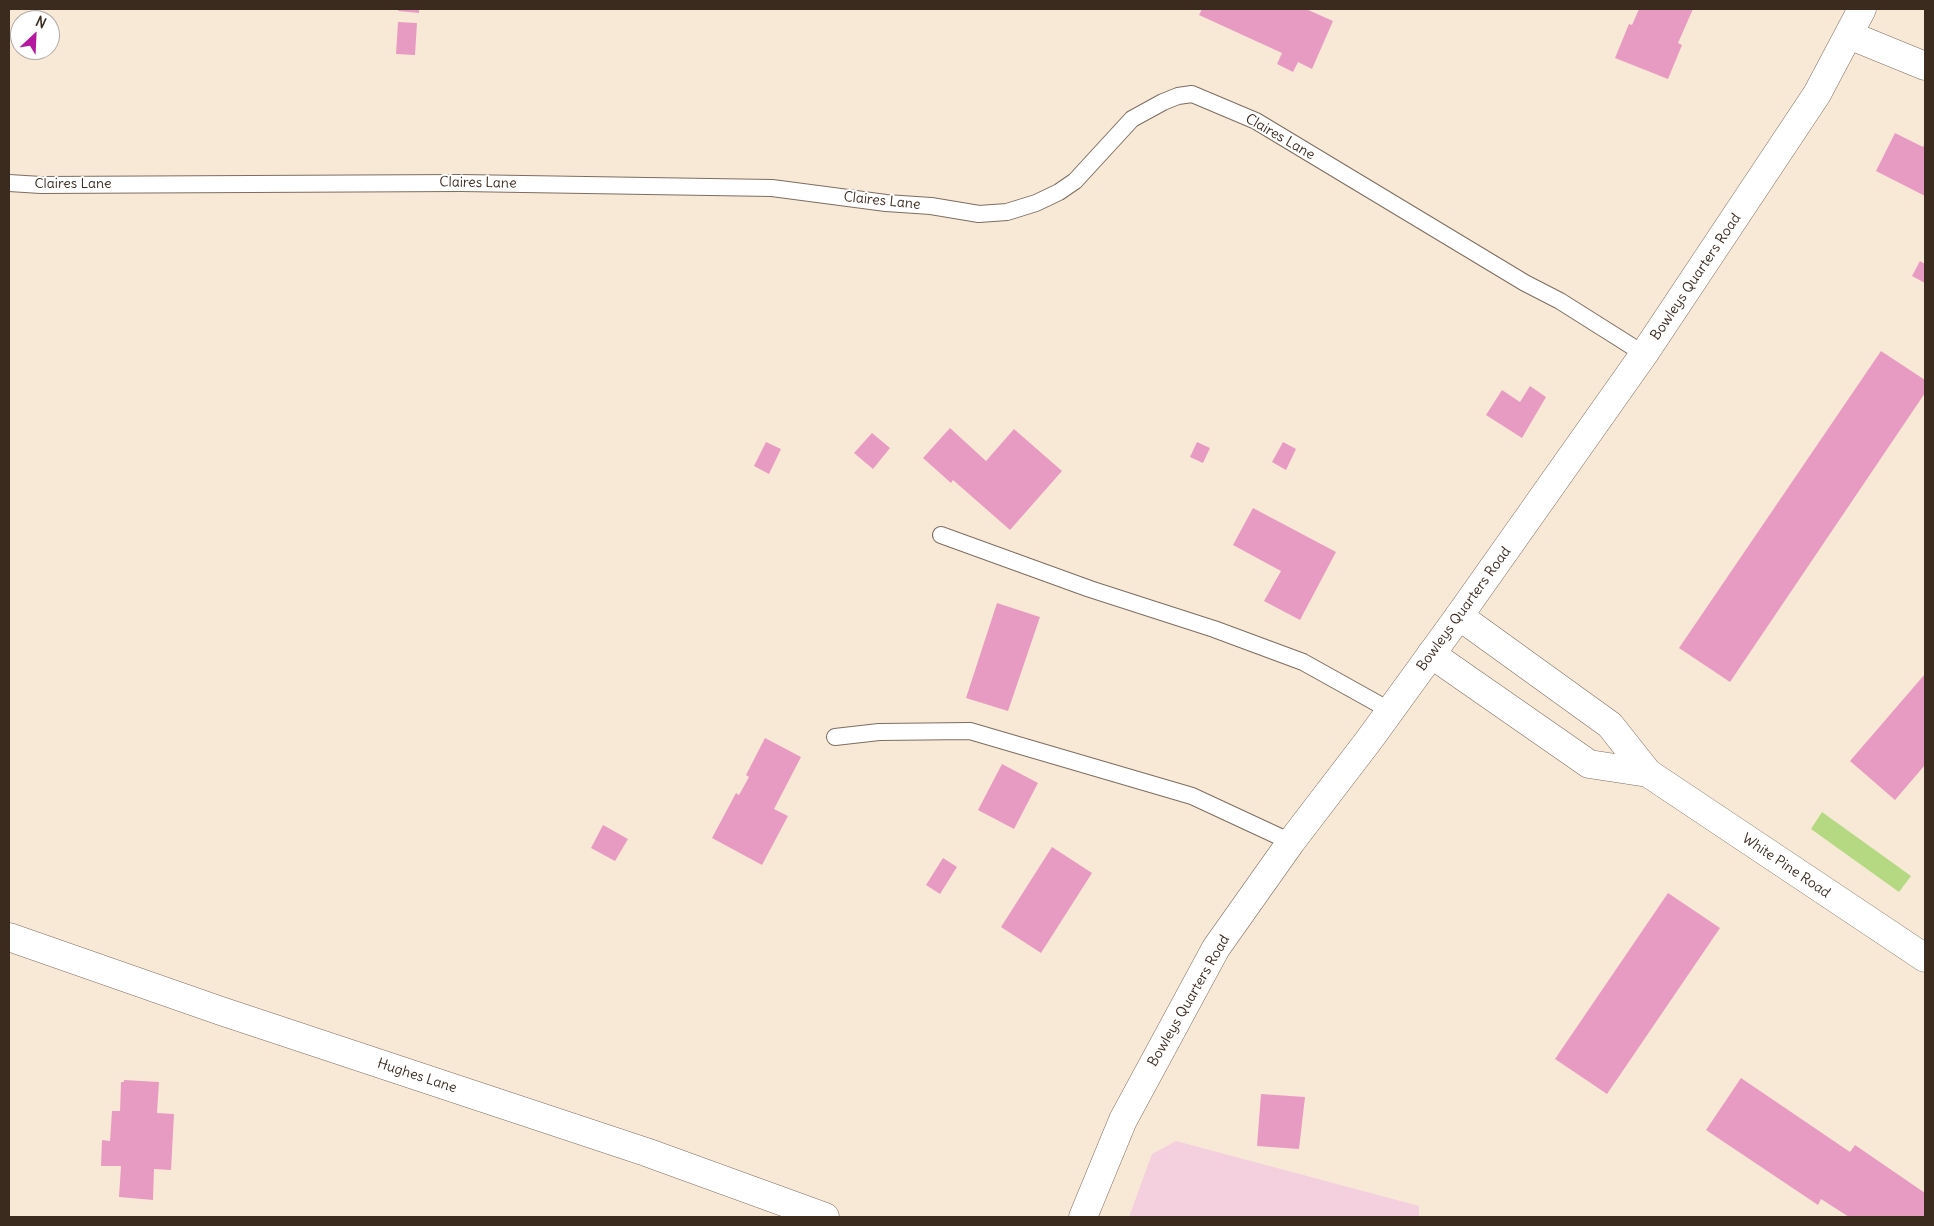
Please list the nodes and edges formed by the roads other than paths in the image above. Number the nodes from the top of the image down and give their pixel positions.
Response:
1 (1862, 9) edge
2 (1849, 35) junction
3 (1925, 66) edge
4 (9, 184) edge
5 (1644, 354) junction
6 (941, 535) dead end
7 (1459, 616) junction
8 (1431, 654) junction
9 (1391, 710) junction
10 (835, 737) dead end
11 (1648, 773) junction
12 (1291, 842) junction
13 (9, 937) edge
14 (1925, 958) edge
15 (825, 1217) edge
16 (1083, 1217) edge

1 - 2 street, Bowleys Quarters Road
2 - 3 street
2 - 5 street, Bowleys Quarters Road
4 - 5 lane, Claires Lane
5 - 7 street, Bowleys Quarters Road
6 - 9 lane
7 - 8 street, Bowleys Quarters Road
7 - 11 street, White Pine Road
8 - 9 street, Bowleys Quarters Road
8 - 11 street, White Pine Road
9 - 12 street, Bowleys Quarters Road
10 - 12 lane
11 - 14 street, White Pine Road
12 - 16 street, Bowleys Quarters Road
13 - 15 street, Hughes Lane

